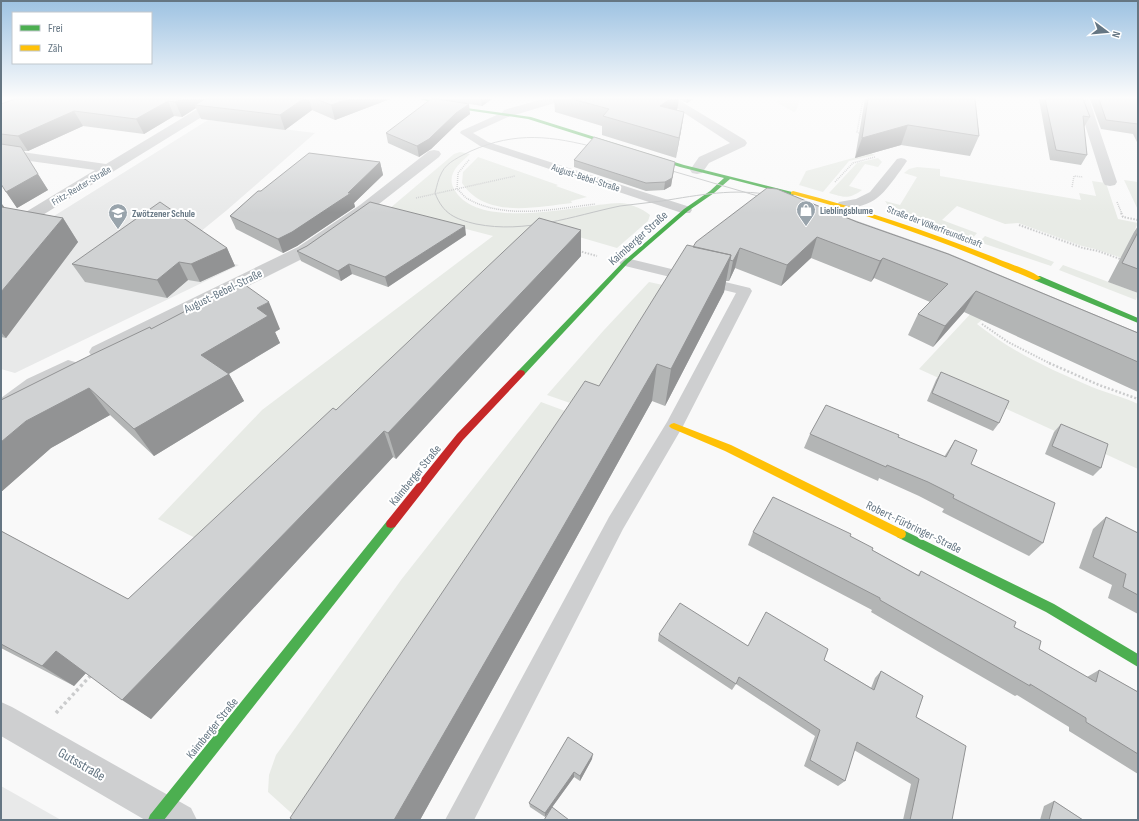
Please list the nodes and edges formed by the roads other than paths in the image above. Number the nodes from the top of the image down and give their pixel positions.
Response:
1 (158, 137) edge
2 (474, 137) edge
3 (593, 137) edge
4 (731, 137) edge
5 (1096, 137) edge
6 (1, 153) edge
7 (434, 154) dead end
8 (900, 161) dead end
9 (108, 168) junction
10 (697, 170) junction
11 (728, 178) junction
12 (1110, 182) dead end
13 (874, 195) junction
14 (843, 206) junction
15 (686, 210) junction
16 (879, 216) junction
17 (1, 234) edge
18 (626, 262) junction
19 (1138, 321) edge
20 (1, 409) edge
21 (674, 426) junction
22 (1138, 660) edge
23 (1, 718) edge
24 (165, 817) edge
25 (459, 820) edge

1 - 9 street, Fritz-Reuter-Straße
2 - 15 lane, August-Bebel-Straße
3 - 10 main road, Straße der Völkerfreundschaft
4 - 10 street
5 - 12 street
6 - 9 street
7 - 20 street, August-Bebel-Straße
8 - 13 lane
9 - 17 street, Fritz-Reuter-Straße
10 - 11 main road, Straße der Völkerfreundschaft
11 - 14 main road, Straße der Völkerfreundschaft
11 - 15 main road, Kaimberger Straße
13 - 14 lane
13 - 16 lane
14 - 16 main road, Straße der Völkerfreundschaft
15 - 18 main road, Kaimberger Straße
16 - 19 main road, Straße der Völkerfreundschaft
18 - 21 lane
18 - 24 main road, Kaimberger Straße
21 - 22 main road, Robert-Fürbringer-Straße
21 - 25 lane
23 - 24 street, Gutsstraße

